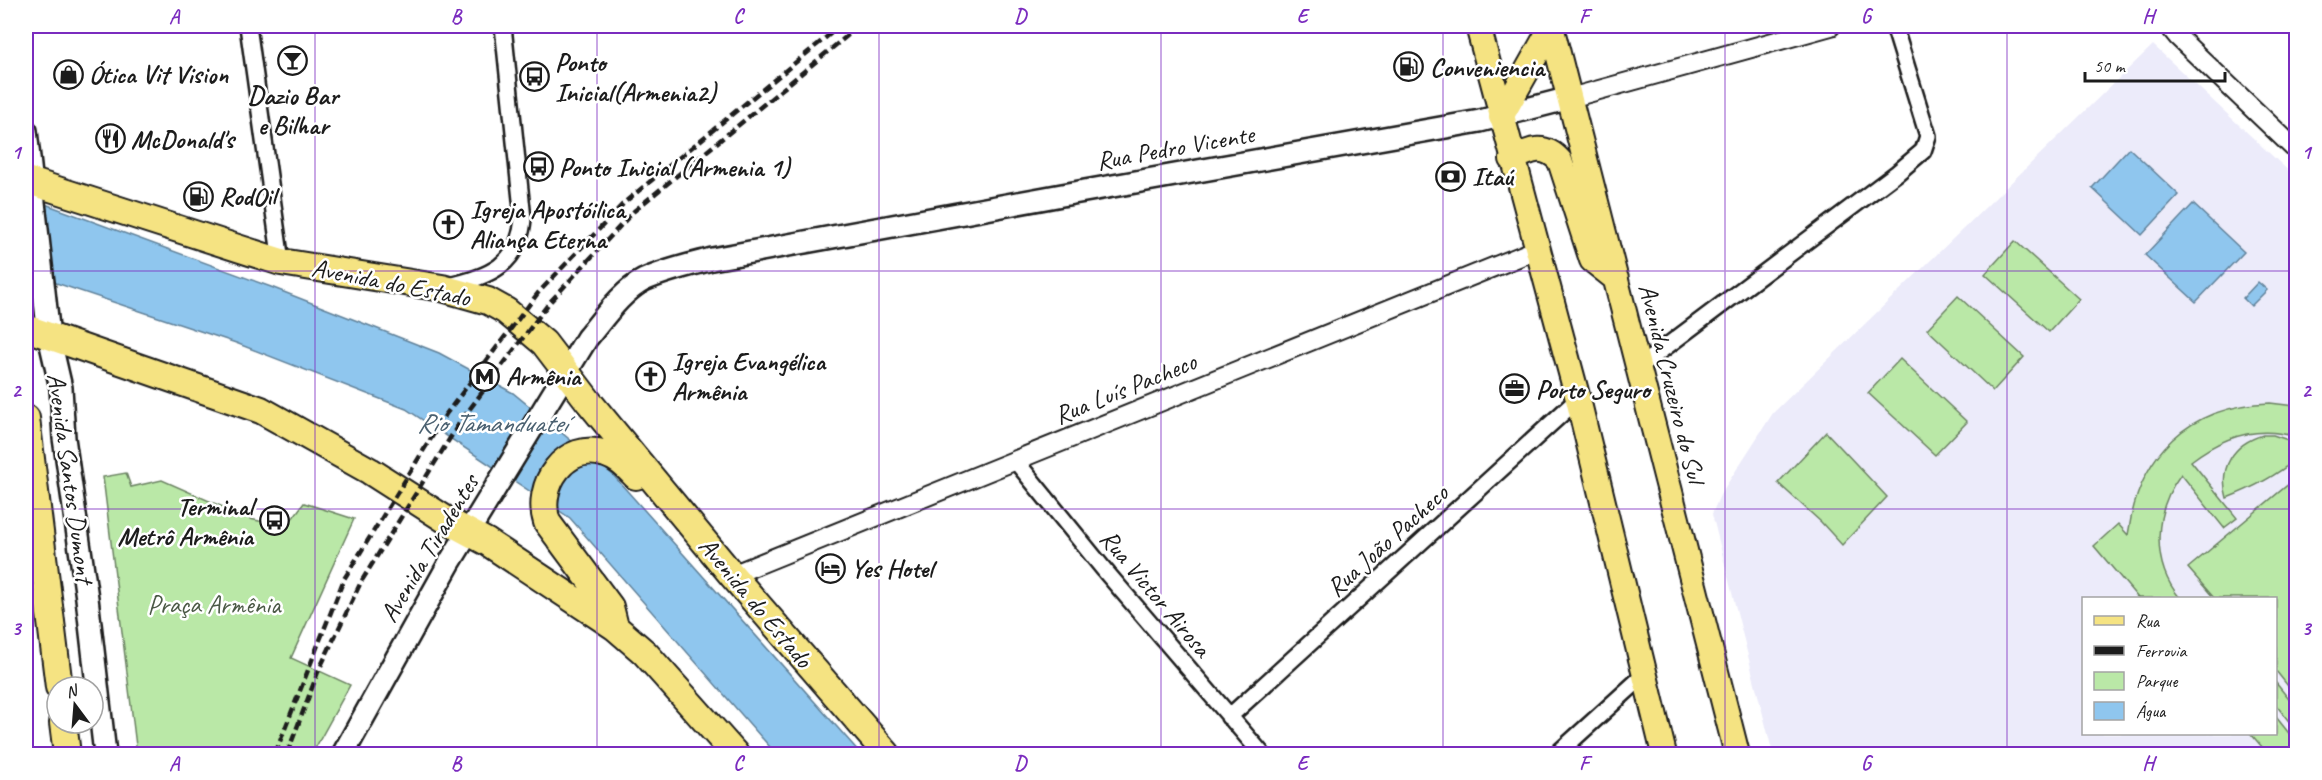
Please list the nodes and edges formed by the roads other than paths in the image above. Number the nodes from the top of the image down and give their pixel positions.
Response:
1 (248, 26) edge
2 (503, 26) edge
3 (1478, 26) edge
4 (1831, 26) edge
5 (1894, 26) edge
6 (2169, 26) edge
7 (1551, 27) edge
8 (1570, 98) junction
9 (1501, 117) junction
10 (26, 131) edge
11 (2296, 150) edge
12 (1512, 159) junction
13 (30, 187) edge
14 (1538, 249) junction
15 (281, 262) junction
16 (1616, 279) junction
17 (442, 288) junction
18 (26, 328) edge
19 (50, 336) junction
20 (1639, 367) junction
21 (567, 373) junction
22 (1578, 399) junction
23 (26, 418) edge
24 (1015, 460) junction
25 (666, 495) junction
26 (467, 533) junction
27 (732, 575) junction
28 (615, 627) junction
29 (58, 675) edge
30 (1643, 676) junction
31 (1229, 717) junction
32 (65, 735) edge
33 (67, 754) edge
34 (105, 754) edge
35 (343, 754) edge
36 (735, 754) edge
37 (887, 754) edge
38 (1262, 754) edge
39 (1557, 754) edge
40 (1664, 754) edge
41 (1737, 754) edge

1 - 15 street
2 - 17 street
3 - 9 main road
4 - 8 street, Rua Pedro Vicente
5 - 20 street
6 - 11 street
7 - 8 main road, Avenida Cruzeiro do Sul
7 - 9 main road
8 - 9 main road, Rua Pedro Vicente
8 - 16 main road, Avenida Cruzeiro do Sul
9 - 12 main road
9 - 21 main road, Rua Pedro Vicente
10 - 13 main road, Avenida Santos Dumont
12 - 14 main road
12 - 16 main road
13 - 15 highway, Avenida do Estado
13 - 19 main road, Avenida Santos Dumont
14 - 22 main road
14 - 24 street, Rua Luís Pacheco
15 - 17 highway, Avenida do Estado
16 - 20 main road, Avenida Cruzeiro do Sul
17 - 21 highway, Avenida do Estado
18 - 19 highway
19 - 26 highway
19 - 34 main road, Avenida Santos Dumont
20 - 41 main road, Avenida Cruzeiro do Sul
21 - 25 highway, Avenida do Estado
21 - 26 main road, Avenida Tiradentes
22 - 30 main road
22 - 31 street, Rua João Pacheco
23 - 29 highway, Avenida Santos Dumont
24 - 27 street, Rua Luís Pacheco
24 - 31 street, Rua Victor Airosa
25 - 27 highway, Avenida do Estado
25 - 28 highway
26 - 28 highway
26 - 35 main road, Avenida Tiradentes
27 - 37 highway, Avenida do Estado
28 - 36 highway
30 - 39 street
30 - 40 main road
31 - 38 street, Rua Victor Airosa
32 - 33 highway

